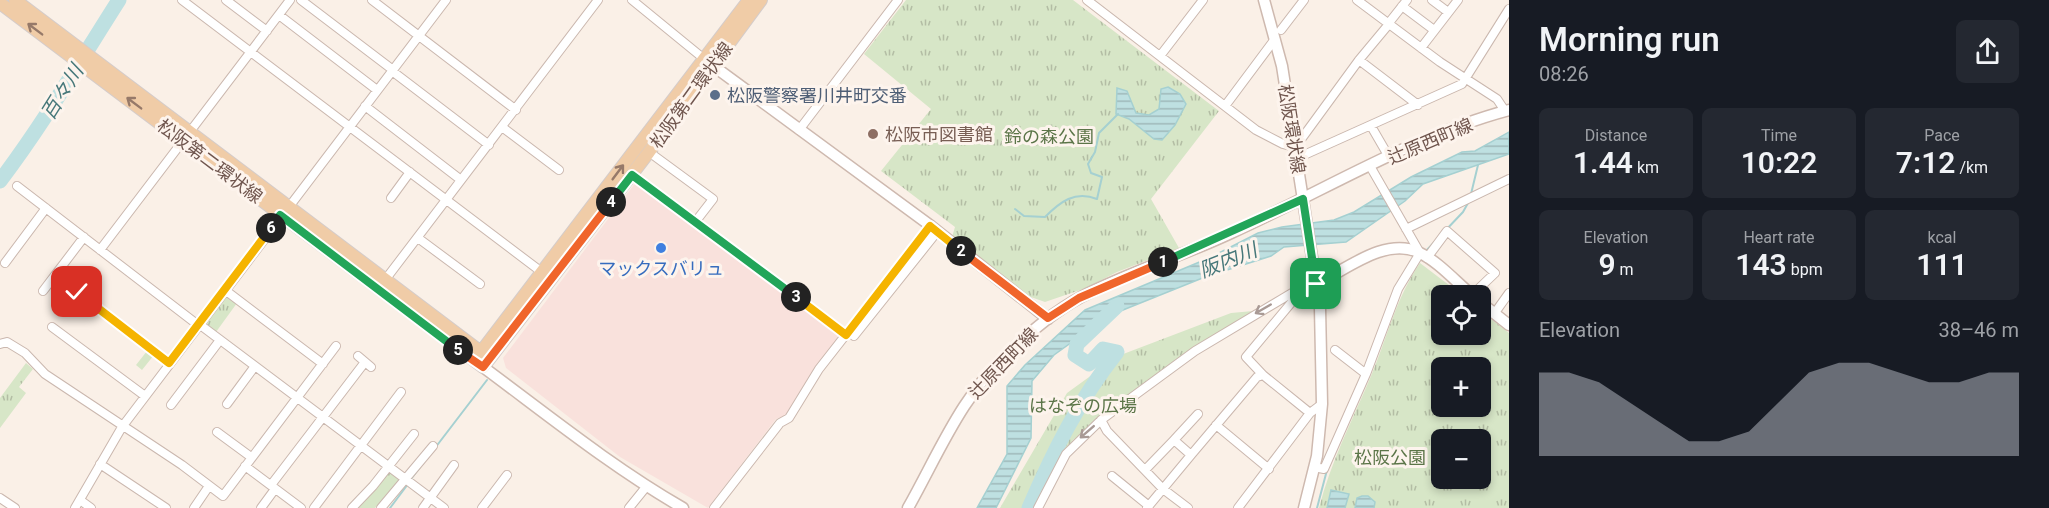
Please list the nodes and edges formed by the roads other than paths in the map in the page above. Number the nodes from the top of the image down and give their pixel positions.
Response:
1 (15, 0) edge
2 (182, 0) edge
3 (226, 0) edge
4 (290, 0) edge
5 (301, 0) edge
6 (372, 0) edge
7 (445, 0) edge
8 (598, 0) edge
9 (632, 0) edge
10 (748, 0) edge
11 (761, 0) edge
12 (898, 0) edge
13 (1087, 0) edge
14 (1203, 0) edge
15 (1264, 0) edge
16 (1304, 0) edge
17 (1357, 0) edge
18 (1432, 0) edge
19 (1458, 0) edge
20 (0, 3) edge
21 (1099, 3) edge
22 (1404, 3) edge
23 (1509, 9) edge
24 (1448, 12) junction
25 (279, 15) junction
26 (1389, 24) junction
27 (1434, 30) junction
28 (267, 31) junction
29 (1278, 34) junction
30 (419, 35) junction
31 (1421, 48) junction
32 (73, 50) junction
33 (251, 52) junction
34 (1160, 56) junction
35 (1359, 60) junction
36 (708, 62) junction
37 (392, 70) junction
38 (1466, 79) junction
39 (377, 90) junction
40 (1418, 105) junction
41 (365, 106) junction
42 (1225, 106) junction
43 (516, 110) junction
44 (1507, 111) edge
45 (349, 126) junction
46 (1371, 126) junction
47 (502, 127) junction
48 (799, 130) junction
49 (187, 136) junction
50 (1298, 142) junction
51 (489, 145) junction
52 (649, 152) junction
53 (1304, 154) dead end
54 (1389, 158) junction
55 (1371, 169) junction
56 (559, 170) dead end
57 (410, 172) junction
58 (632, 175) junction
59 (1509, 179) edge
60 (461, 180) junction
61 (17, 186) dead end
62 (391, 198) dead end
63 (446, 200) junction
64 (1303, 203) junction
65 (46, 208) junction
66 (284, 210) junction
67 (696, 221) junction
68 (1405, 228) junction
69 (934, 229) junction
70 (84, 237) junction
71 (418, 238) junction
72 (100, 250) junction
73 (1423, 255) junction
74 (5, 263) dead end
75 (543, 273) junction
76 (385, 280) junction
77 (1312, 281) junction
78 (480, 284) dead end
79 (1460, 285) edge
80 (1482, 285) edge
81 (225, 290) junction
82 (43, 291) dead end
83 (77, 292) dead end
84 (1509, 293) edge
85 (1491, 311) edge
86 (1494, 314) junction
87 (1048, 318) junction
88 (198, 324) junction
89 (1509, 325) edge
90 (52, 327) dead end
91 (850, 335) junction
92 (220, 340) junction
93 (0, 344) edge
94 (336, 346) dead end
95 (1335, 351) dead end
96 (481, 352) junction
97 (365, 362) dead end
98 (169, 363) junction
99 (323, 364) junction
100 (255, 366) junction
101 (483, 367) junction
102 (1366, 374) junction
103 (1263, 375) junction
104 (401, 392) dead end
105 (145, 396) junction
106 (297, 397) junction
107 (226, 404) dead end
108 (1322, 404) junction
109 (171, 405) dead end
110 (1310, 413) junction
111 (1198, 414) dead end
112 (323, 417) junction
113 (1101, 420) junction
114 (1216, 424) junction
115 (122, 427) junction
116 (217, 432) dead end
117 (414, 434) dead end
118 (1174, 440) junction
119 (362, 446) junction
120 (433, 446) dead end
121 (1191, 455) junction
122 (251, 457) junction
123 (100, 464) junction
124 (454, 465) dead end
125 (245, 466) junction
126 (389, 466) junction
127 (1314, 467) junction
128 (1269, 469) junction
129 (1145, 470) junction
130 (507, 474) dead end
131 (1112, 476) dead end
132 (408, 481) junction
133 (209, 486) junction
134 (273, 487) junction
135 (646, 487) junction
136 (1163, 489) junction
137 (0, 498) edge
138 (431, 498) junction
139 (80, 500) junction
140 (290, 505) edge
141 (13, 507) edge
142 (1148, 507) edge
143 (75, 508) edge
144 (92, 508) edge
145 (166, 508) edge
146 (194, 508) edge
147 (261, 508) edge
148 (301, 508) edge
149 (314, 508) edge
150 (352, 508) edge
151 (381, 508) edge
152 (423, 508) edge
153 (444, 508) edge
154 (482, 508) edge
155 (630, 508) edge
156 (683, 508) edge
157 (714, 508) edge
158 (908, 508) edge
159 (1038, 508) edge
160 (1188, 508) edge
161 (1238, 508) edge
162 (1304, 508) edge

1 - 32 main road, 松阪第二環状線
2 - 33 street
3 - 28 street
4 - 25 street
5 - 37 street
6 - 30 street
7 - 30 street
8 - 43 street
9 - 36 street
10 - 36 main road, 松阪第二環状線
11 - 36 main road, 松阪第二環状線
12 - 48 street
13 - 21 street
14 - 34 street
15 - 29 main road, 松阪環状線
16 - 29 street
17 - 26 street
18 - 24 street
19 - 24 street
32 -> 20 main road, 松阪第二環状線
21 - 34 street
22 - 26 street
22 - 27 street
23 - 38 street
24 - 27 street
25 - 28 street
25 - 39 street
26 - 31 street
26 - 35 street
27 - 31 street
28 - 33 street
29 - 42 street
29 - 50 main road, 松阪環状線
30 - 37 street
30 - 43 street
31 - 38 street
32 - 49 main road, 松阪第二環状線
33 - 45 street
33 - 49 street
34 - 42 street
35 - 40 street
35 - 50 street
36 - 48 main road
36 - 52 main road, 松阪第二環状線
75 -> 36 main road, 松阪第二環状線
37 - 39 street
37 - 51 street
38 - 40 street
38 - 44 street
39 - 41 street
40 - 46 street
41 - 45 street
41 - 60 street
42 - 50 street
43 - 47 street
44 - 54 main road, 辻原西町線
45 - 57 street
45 - 66 street
46 - 53 street
46 - 54 street
47 - 51 street
47 - 56 street
48 - 69 main road
49 - 66 main road, 松阪第二環状線
49 - 72 street
50 - 64 main road, 松阪環状線
51 - 60 street
52 - 58 main road, 松阪第二環状線
52 - 67 street
54 - 55 main road, 辻原西町線
55 - 64 main road, 辻原西町線
55 - 68 street
57 - 62 street
57 - 63 street
58 - 67 street
58 - 101 main road, 松阪第二環状線
59 - 68 street
60 - 63 street
61 - 65 street
63 - 71 street
63 - 75 street
64 - 77 main road, 松阪環状線
64 - 87 main road, 辻原西町線
65 - 70 street
65 - 74 street
66 - 76 main road, 松阪第二環状線
66 - 81 street
66 - 101 main road, 松阪第二環状線
67 - 91 street
68 - 73 street
69 - 87 main road
69 - 91 street
70 - 72 street
70 - 82 street
71 - 76 street
71 - 78 street
72 - 88 street
73 - 77 main road
73 - 79 main road
73 - 80 street
73 - 102 street
75 - 96 main road, 松阪第二環状線
76 - 96 main road, 松阪第二環状線
77 - 103 street
77 - 108 main road, 松阪環状線
77 -> 113 street
81 - 88 street
81 - 99 street
83 - 98 street
84 - 86 street
85 - 86 main road
86 - 89 main road
87 - 158 main road, 辻原西町線
88 - 92 street
88 - 98 street
90 - 105 street
91 - 157 street
92 - 100 street
92 - 109 street
93 - 115 street
94 - 99 street
95 - 102 street
96 - 101 main road
97 - 112 street
98 - 105 street
99 - 106 street
100 - 106 street
100 - 107 street
101 - 135 main road
102 - 127 street
103 - 110 street
103 - 114 street
104 - 119 street
105 - 115 street
106 - 112 street
106 - 122 street
108 - 110 street
108 - 127 main road, 松阪環状線
110 - 128 street
111 - 118 street
112 - 119 street
112 - 134 street
113 - 129 street
113 -> 159 street
114 - 121 street
114 - 128 street
115 - 123 street
115 - 133 street
116 - 122 street
117 - 126 street
118 - 121 street
118 - 129 street
119 - 126 street
119 - 149 street
120 - 132 street
121 - 136 street
122 - 125 street
123 - 139 street
123 - 145 street
124 - 138 street
125 - 133 street
125 - 134 street
126 - 132 street
126 - 150 street
127 - 162 main road, 松阪環状線
128 - 161 street
129 - 136 street
130 - 154 street
131 - 142 street
132 - 138 street
132 - 151 street
133 - 146 street
134 - 140 street
134 - 147 street
135 - 155 street
135 - 156 main road
136 - 142 street
136 - 160 street
137 - 141 street
138 - 152 street
138 - 153 street
139 - 143 street
139 - 144 street
140 - 148 street

